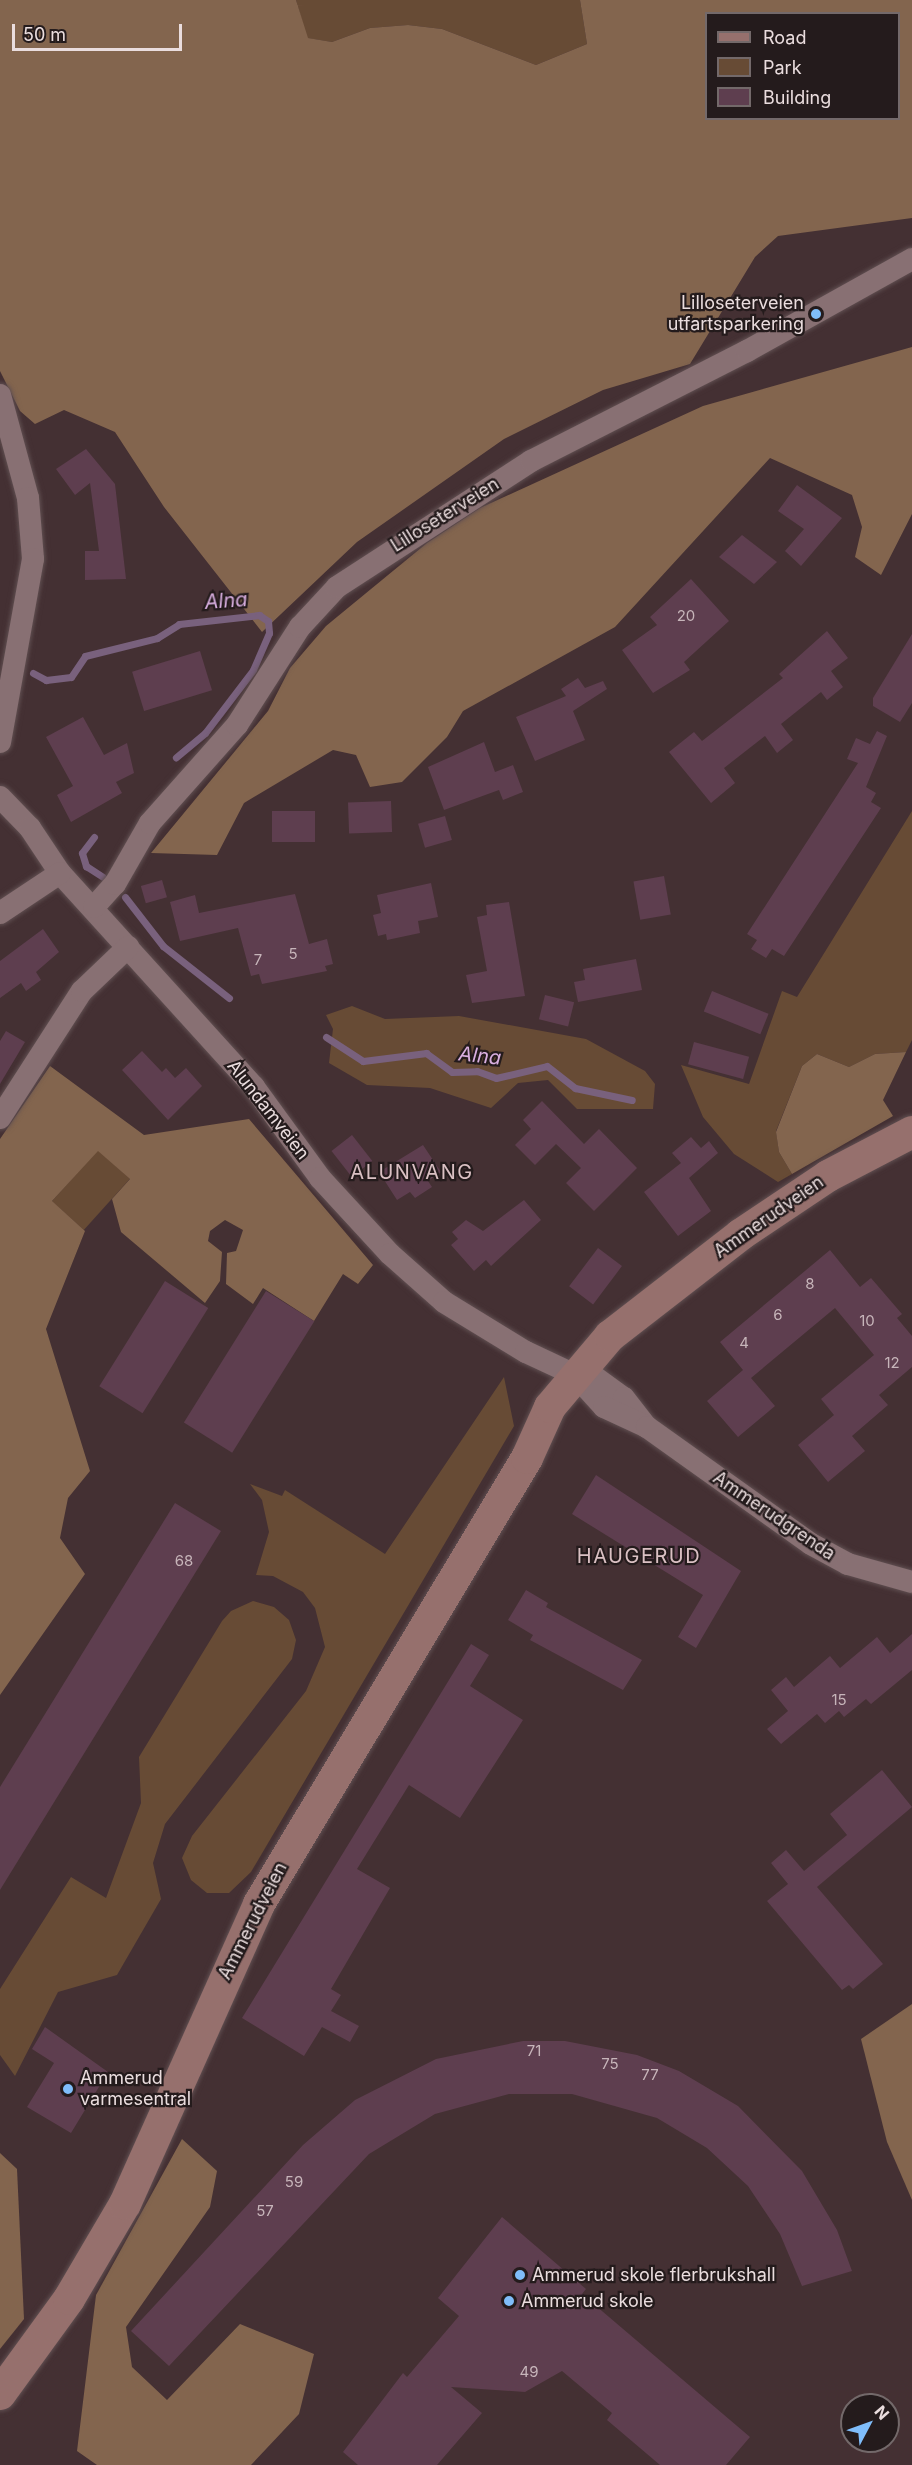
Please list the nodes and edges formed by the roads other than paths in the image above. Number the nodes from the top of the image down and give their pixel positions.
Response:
1 (912, 259) edge
2 (0, 395) edge
3 (0, 742) edge
4 (0, 797) edge
5 (60, 873) junction
6 (94, 907) junction
7 (0, 913) edge
8 (128, 947) junction
9 (0, 1118) edge
10 (912, 1132) edge
11 (585, 1382) junction
12 (647, 1427) joint
13 (912, 1582) edge
14 (0, 2394) edge

1 - 6 street, Lilloseterveien
2 - 3 street
4 - 5 street, Alundamveien
5 - 6 street, Alundamveien
5 - 7 street
6 - 8 street, Alundamveien
8 - 9 street
8 - 11 street, Alundamveien
10 - 11 street, Ammerudveien
11 - 12 street, Alundamveien
11 - 14 street, Ammerudveien
12 - 13 street, Ammerudgrenda

